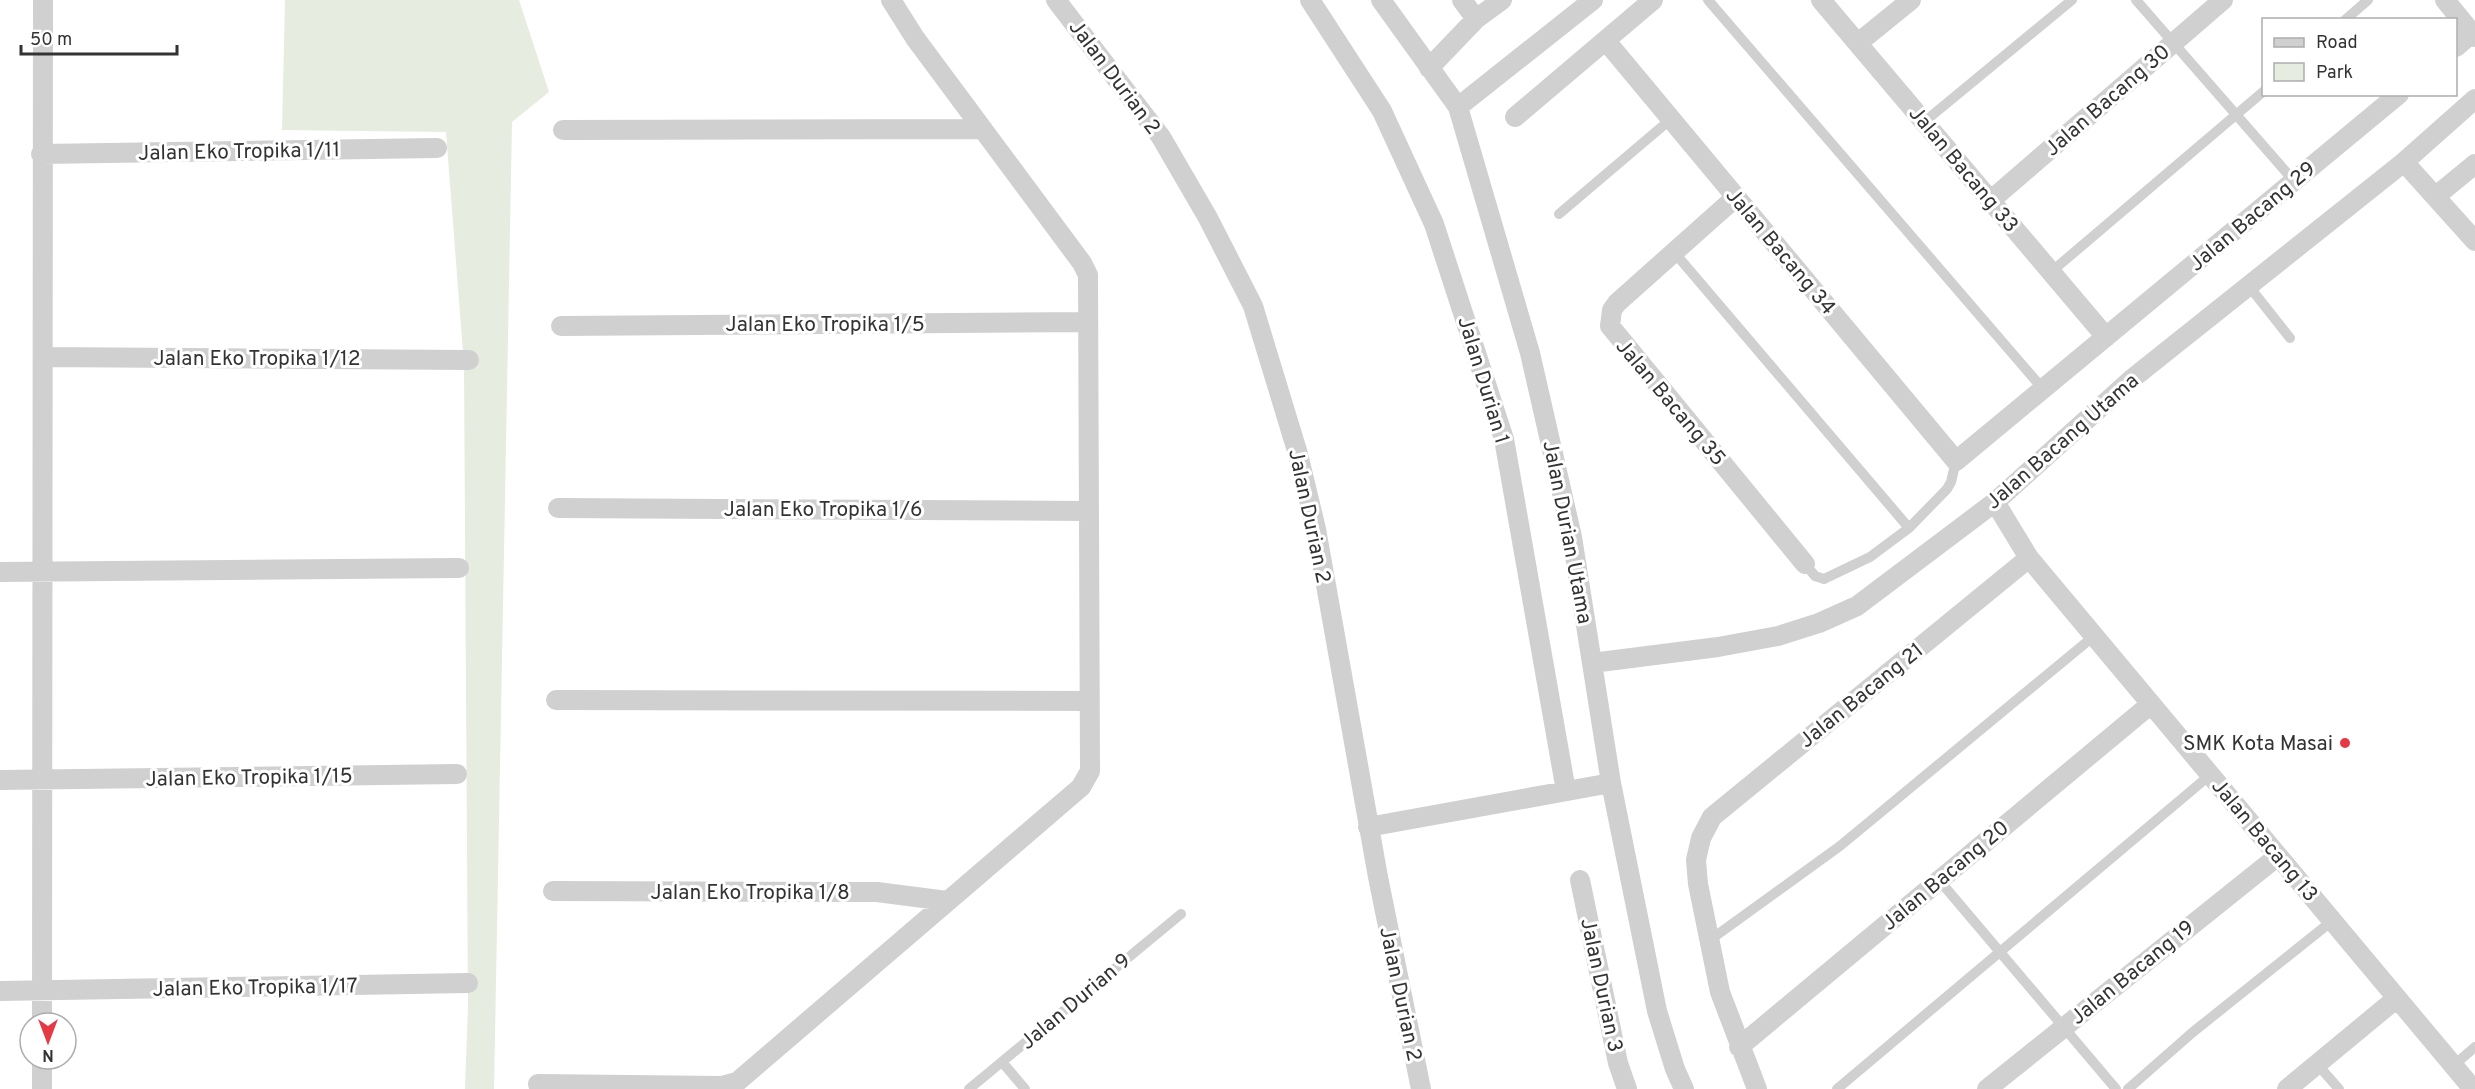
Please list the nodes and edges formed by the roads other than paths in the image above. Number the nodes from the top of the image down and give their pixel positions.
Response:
1 (43, 0) edge
2 (891, 0) edge
3 (1056, 0) edge
4 (1311, 0) edge
5 (1381, 0) edge
6 (1462, 0) edge
7 (1502, 0) edge
8 (1593, 0) edge
9 (1653, 0) edge
10 (1708, 0) edge
11 (1821, 0) edge
12 (1911, 0) edge
13 (2072, 0) edge
14 (2136, 0) edge
15 (2223, 0) edge
16 (2368, 0) edge
17 (2445, 0) edge
18 (2347, 18) edge
19 (1476, 19) junction
20 (2474, 35) edge
21 (1606, 41) junction
22 (2174, 43) junction
23 (1858, 44) junction
24 (2457, 46) edge
25 (1429, 68) junction
26 (2262, 93) edge
27 (2397, 96) edge
28 (2475, 99) edge
29 (1458, 107) junction
30 (2236, 115) junction
31 (1515, 117) dead end
32 (1671, 119) junction
33 (1924, 122) junction
34 (983, 129) junction
35 (563, 130) dead end
36 (437, 148) dead end
37 (41, 154) junction
38 (2404, 162) junction
39 (2475, 164) edge
40 (2294, 181) junction
41 (2436, 196) junction
42 (1736, 197) junction
43 (1990, 201) junction
44 (1559, 214) dead end
45 (2475, 241) edge
46 (1674, 252) junction
47 (2051, 272) junction
48 (2248, 285) junction
49 (1088, 322) junction
50 (561, 327) dead end
51 (2106, 337) junction
52 (2290, 338) dead end
53 (44, 357) junction
54 (469, 360) dead end
55 (2043, 389) junction
56 (1956, 461) junction
57 (1995, 502) junction
58 (558, 508) dead end
59 (1088, 511) junction
60 (1909, 528) junction
61 (2029, 558) junction
62 (1805, 564) joint
63 (459, 568) dead end
64 (0, 572) edge
65 (43, 572) junction
66 (2094, 636) junction
67 (1592, 663) junction
68 (556, 700) dead end
69 (1089, 701) junction
70 (2151, 704) junction
71 (457, 774) dead end
72 (2210, 775) junction
73 (0, 780) edge
74 (42, 780) junction
75 (1611, 783) junction
76 (1566, 791) junction
77 (1368, 826) junction
78 (2278, 856) junction
79 (1581, 880) dead end
80 (1939, 880) junction
81 (553, 891) dead end
82 (947, 901) junction
83 (1181, 914) dead end
84 (2332, 921) junction
85 (1710, 940) junction
86 (1999, 951) junction
87 (468, 983) dead end
88 (42, 990) junction
89 (0, 991) edge
90 (2397, 998) junction
91 (42, 1011) edge
92 (2064, 1027) junction
93 (1739, 1047) junction
94 (2475, 1047) edge
95 (1002, 1062) junction
96 (2317, 1064) junction
97 (2453, 1066) junction
98 (42, 1071) edge
99 (538, 1084) dead end
100 (42, 1089) edge
101 (969, 1089) edge
102 (1025, 1089) edge
103 (1421, 1089) edge
104 (1627, 1089) edge
105 (1684, 1089) edge
106 (1757, 1089) edge
107 (1837, 1089) edge
108 (1987, 1089) edge
109 (2116, 1089) edge
110 (2128, 1089) edge
111 (2287, 1089) edge
112 (2339, 1089) edge
113 (2473, 1089) edge

1 - 37 street
2 - 34 street
3 - 77 street, Jalan Durian 2
4 - 76 street, Jalan Durian 1
5 - 25 street, Jalan Durian Utama
6 - 19 street
7 - 19 street
8 - 29 street
9 - 21 street
10 - 55 lane
11 - 23 street, Jalan Bacang 33
12 - 23 street
13 - 33 lane
14 - 22 lane
15 - 22 street, Jalan Bacang 30
16 - 18 lane
17 - 20 street
19 - 25 street
20 - 24 street
21 - 31 street
21 - 32 street, Jalan Bacang 34
22 - 30 lane
22 - 43 street, Jalan Bacang 30
23 - 33 street, Jalan Bacang 33
25 - 29 street, Jalan Durian Utama
26 - 30 lane
27 - 40 street, Jalan Bacang 29
28 - 38 street, Jalan Bacang Utama
29 - 67 street, Jalan Durian Utama
30 - 40 lane
30 - 47 lane
32 - 42 street, Jalan Bacang 34
32 - 44 lane
33 - 43 street, Jalan Bacang 33
34 - 35 street
34 - 49 street
36 - 37 street, Jalan Eko Tropika 1/11
37 - 53 street
38 - 41 street
38 - 48 street, Jalan Bacang Utama
39 - 41 street
40 - 51 street, Jalan Bacang 29
41 - 45 street
42 - 46 street, Jalan Bacang 35
42 - 56 street, Jalan Bacang 34
43 - 47 street, Jalan Bacang 33
46 - 60 lane
46 - 62 street, Jalan Bacang 35
47 - 51 street, Jalan Bacang 33
48 - 52 lane
48 - 57 street, Jalan Bacang Utama
49 - 50 street, Jalan Eko Tropika 1/5
49 - 59 street
51 - 55 street, Jalan Bacang 29
53 - 54 street, Jalan Eko Tropika 1/12
53 - 65 street
55 - 56 street, Jalan Bacang 29
56 - 60 lane
57 - 61 street, Jalan Bacang 13
57 - 67 street, Jalan Bacang Utama
58 - 59 street, Jalan Eko Tropika 1/6
59 - 69 street
60 - 62 lane
61 - 66 street, Jalan Bacang 13
61 - 85 street, Jalan Bacang 21
63 - 65 street
64 - 65 street
65 - 74 street
66 - 70 street, Jalan Bacang 13
66 - 85 lane
67 - 75 street, Jalan Durian Utama
68 - 69 street
69 - 82 street
70 - 72 street, Jalan Bacang 13
70 - 80 street, Jalan Bacang 20
71 - 74 street, Jalan Eko Tropika 1/15
72 - 78 street, Jalan Bacang 13
72 - 86 lane
73 - 74 street, Jalan Eko Tropika 1/15
74 - 88 street
75 - 76 street
75 - 105 street, Jalan Durian Utama
76 - 77 street
77 - 103 street, Jalan Durian 2
78 - 84 street, Jalan Bacang 13
78 - 92 street, Jalan Bacang 19
79 - 104 street, Jalan Durian 3
80 - 86 lane
80 - 93 street, Jalan Bacang 20
81 - 82 street, Jalan Eko Tropika 1/8
82 - 99 street
83 - 95 lane, Jalan Durian 9
84 - 90 street, Jalan Bacang 13
84 - 110 lane
85 - 93 street
86 - 92 lane
86 - 107 lane
87 - 88 street, Jalan Eko Tropika 1/17
88 - 89 street, Jalan Eko Tropika 1/17
88 - 91 street
90 - 96 street
90 - 97 street, Jalan Bacang 13
92 - 108 street, Jalan Bacang 19
92 - 109 lane
93 - 106 street
94 - 97 lane
95 - 101 lane, Jalan Durian 9
95 - 102 lane
96 - 111 street
96 - 112 lane
97 - 113 street, Jalan Bacang 13
98 - 100 street

